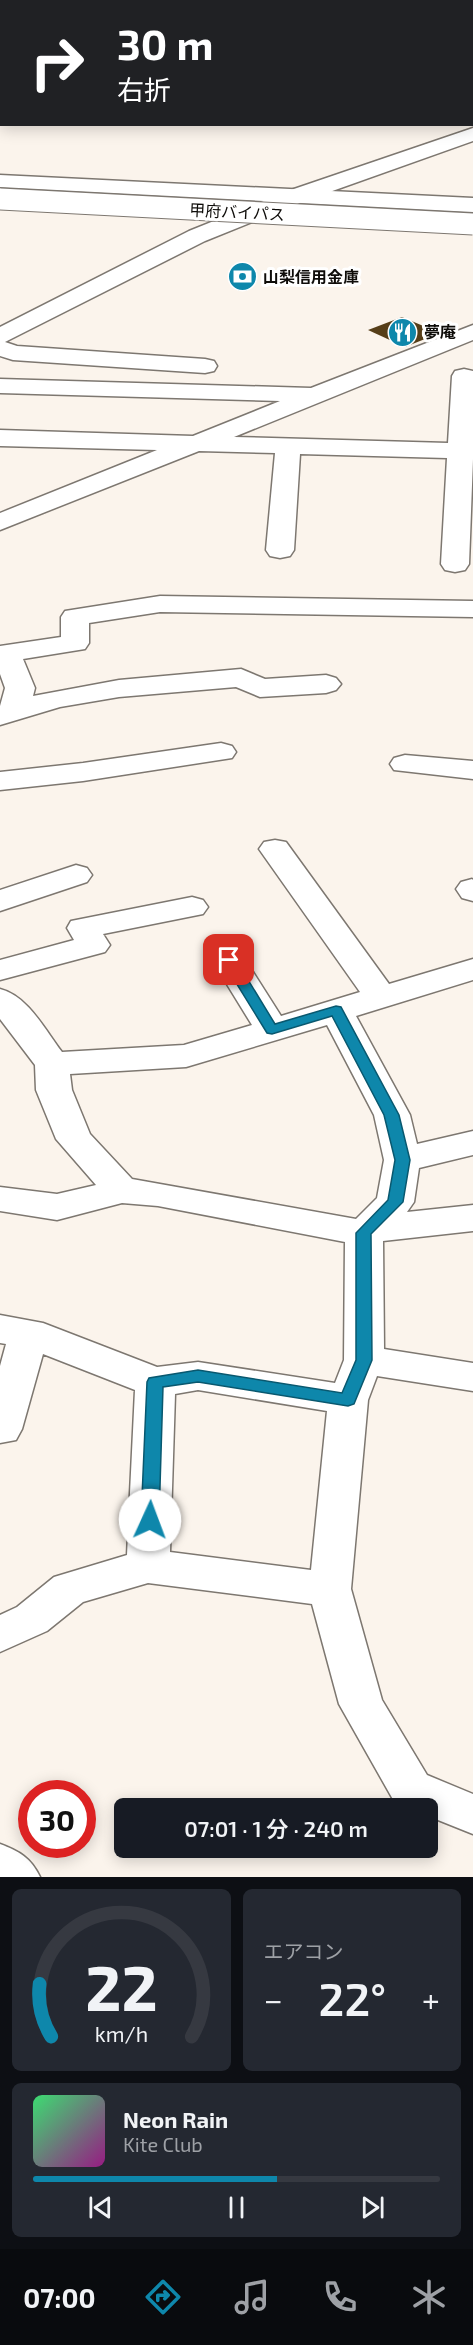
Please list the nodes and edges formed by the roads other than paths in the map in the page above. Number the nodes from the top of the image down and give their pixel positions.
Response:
1 (473, 134) edge
2 (0, 180) edge
3 (0, 188) edge
4 (299, 195) junction
5 (0, 199) edge
6 (0, 205) edge
7 (473, 205) edge
8 (473, 214) edge
9 (238, 219) junction
10 (473, 224) edge
11 (473, 232) edge
12 (473, 332) edge
13 (0, 336) edge
14 (0, 348) edge
15 (205, 366) dead end
16 (464, 376) dead end
17 (0, 386) edge
18 (319, 394) junction
19 (0, 438) edge
20 (197, 443) junction
21 (288, 446) junction
22 (466, 451) edge
23 (0, 522) edge
24 (280, 550) dead end
25 (455, 564) dead end
26 (473, 609) edge
27 (326, 684) dead end
28 (7, 713) edge
29 (221, 752) dead end
30 (405, 764) dead end
31 (473, 770) edge
32 (0, 781) edge
33 (275, 849) dead end
34 (76, 875) dead end
35 (0, 901) edge
36 (192, 907) dead end
37 (229, 960) dead end
38 (473, 969) edge
39 (0, 970) edge
40 (381, 997) junction
41 (0, 999) edge
42 (336, 1011) junction
43 (272, 1030) junction
44 (52, 1064) junction
45 (473, 1143) edge
46 (402, 1160) junction
47 (121, 1190) junction
48 (0, 1199) edge
49 (473, 1218) edge
50 (364, 1233) junction
51 (14, 1331) edge
52 (364, 1360) junction
53 (473, 1377) edge
54 (155, 1382) junction
55 (348, 1400) junction
56 (2, 1429) dead end
57 (148, 1566) junction
58 (330, 1589) junction
59 (0, 1635) edge
60 (473, 1814) edge
61 (0, 1864) edge
62 (16, 1877) edge

1 - 4 main road
2 - 4 main road
3 - 8 main road, 甲府バイパス
4 - 7 main road
4 - 9 main road
5 - 10 main road, 甲府バイパス, bridge
6 - 9 main road
9 - 11 main road
9 - 13 main road
12 - 18 main road
14 - 15 main road
16 - 22 main road
17 - 18 main road
18 - 20 main road
19 - 20 main road
20 - 21 main road
20 - 23 main road
21 - 22 main road
21 - 24 main road
22 - 25 main road
26 - 28 main road
27 - 28 main road
29 - 32 main road
30 - 31 main road
33 - 40 main road
34 - 35 main road
36 - 39 main road
37 - 43 main road
38 - 40 main road
40 - 42 main road
41 - 44 main road
42 - 43 main road
42 - 46 main road
43 - 44 main road
44 - 47 main road
45 - 46 main road
46 - 50 main road
47 - 48 main road
47 - 50 main road
49 - 50 main road
50 - 52 main road
51 - 54 main road
51 - 56 main road
52 - 53 main road
52 - 55 main road
54 - 55 main road
54 - 57 main road
55 - 58 main road
57 - 58 main road
57 - 59 main road
58 - 60 main road
61 - 62 main road

